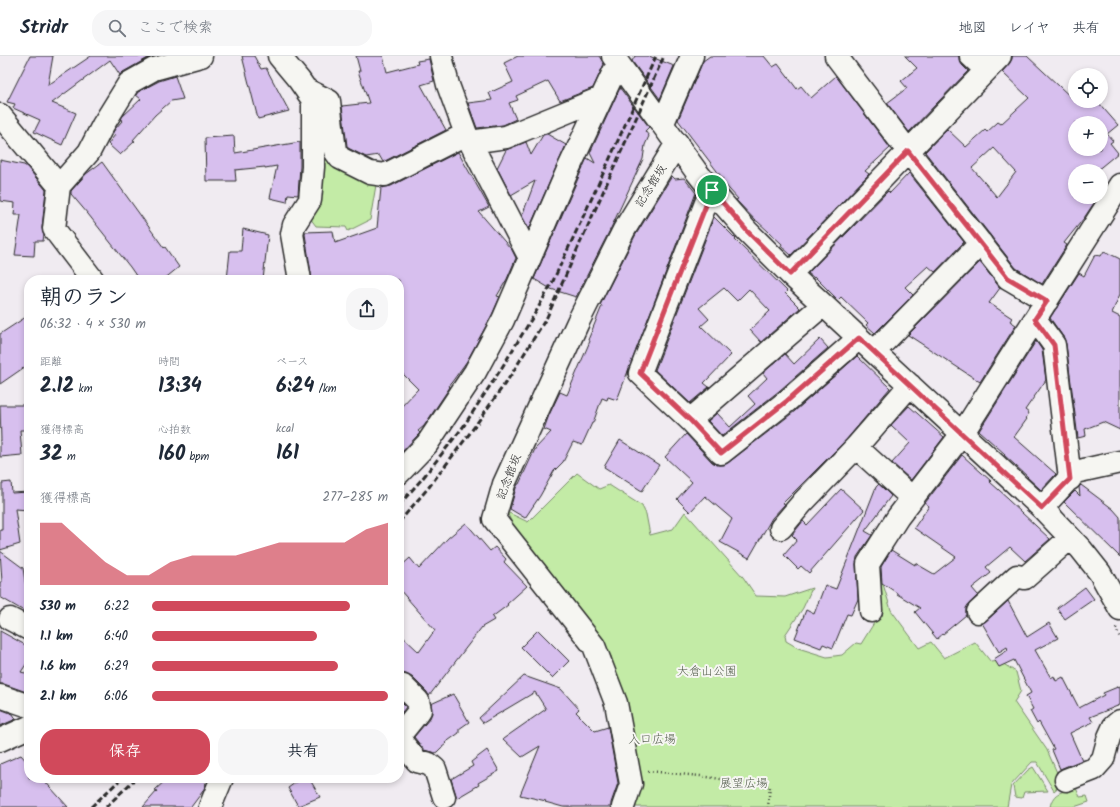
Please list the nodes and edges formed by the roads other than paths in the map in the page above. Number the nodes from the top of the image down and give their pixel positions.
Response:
1 (201, 56) edge
2 (279, 56) edge
3 (441, 56) edge
4 (692, 56) edge
5 (836, 56) edge
6 (616, 59) edge
7 (986, 61) edge
8 (307, 90) junction
9 (601, 98) junction
10 (0, 115) edge
11 (663, 123) junction
12 (468, 138) junction
13 (677, 143) junction
14 (908, 151) junction
15 (1120, 185) edge
16 (59, 186) junction
17 (712, 190) junction
18 (981, 243) junction
19 (530, 258) junction
20 (790, 274) junction
21 (89, 275) edge
22 (299, 275) edge
23 (823, 304) junction
24 (1041, 310) junction
25 (866, 345) junction
26 (910, 385) junction
27 (690, 420) junction
28 (962, 434) junction
29 (856, 447) junction
30 (404, 461) edge
31 (1120, 462) edge
32 (1070, 479) junction
33 (912, 498) junction
34 (1042, 508) junction
35 (781, 528) dead end
36 (1070, 538) junction
37 (1120, 609) edge
38 (871, 611) dead end
39 (978, 612) dead end
40 (10, 619) dead end
41 (24, 626) edge
42 (404, 687) edge
43 (0, 696) edge
44 (24, 704) edge
45 (1120, 721) edge
46 (24, 729) edge
47 (404, 730) edge
48 (0, 740) edge
49 (404, 745) edge
50 (1066, 780) dead end
51 (220, 783) edge
52 (444, 797) dead end
53 (210, 807) edge
54 (623, 807) edge

1 - 16 street
2 - 8 street
3 - 12 street
4 - 11 street
5 - 14 street
6 - 9 street
6 - 11 street
7 - 14 street
8 - 12 street
8 - 22 street
9 - 12 street
9 - 19 street
10 - 16 street
11 - 13 street
12 - 19 street
13 - 17 street
13 - 54 street, 記念館坂
14 - 18 street
14 - 20 street
15 - 24 street
16 - 21 street
17 - 20 street
17 - 27 street
18 - 24 street
18 - 25 street
19 - 30 street
20 - 23 street
23 - 25 street
23 - 27 street
24 - 28 street
24 - 32 street
25 - 26 street
25 - 27 street
26 - 28 street
26 - 29 street
28 - 33 street
28 - 34 street
29 - 33 street
29 - 35 street
31 - 32 street
32 - 34 street
33 - 38 street
34 - 36 street
36 - 37 street
36 - 39 street
40 - 41 street
42 - 47 street
43 - 44 street
45 - 50 street
46 - 48 street
49 - 52 street
51 - 53 street

